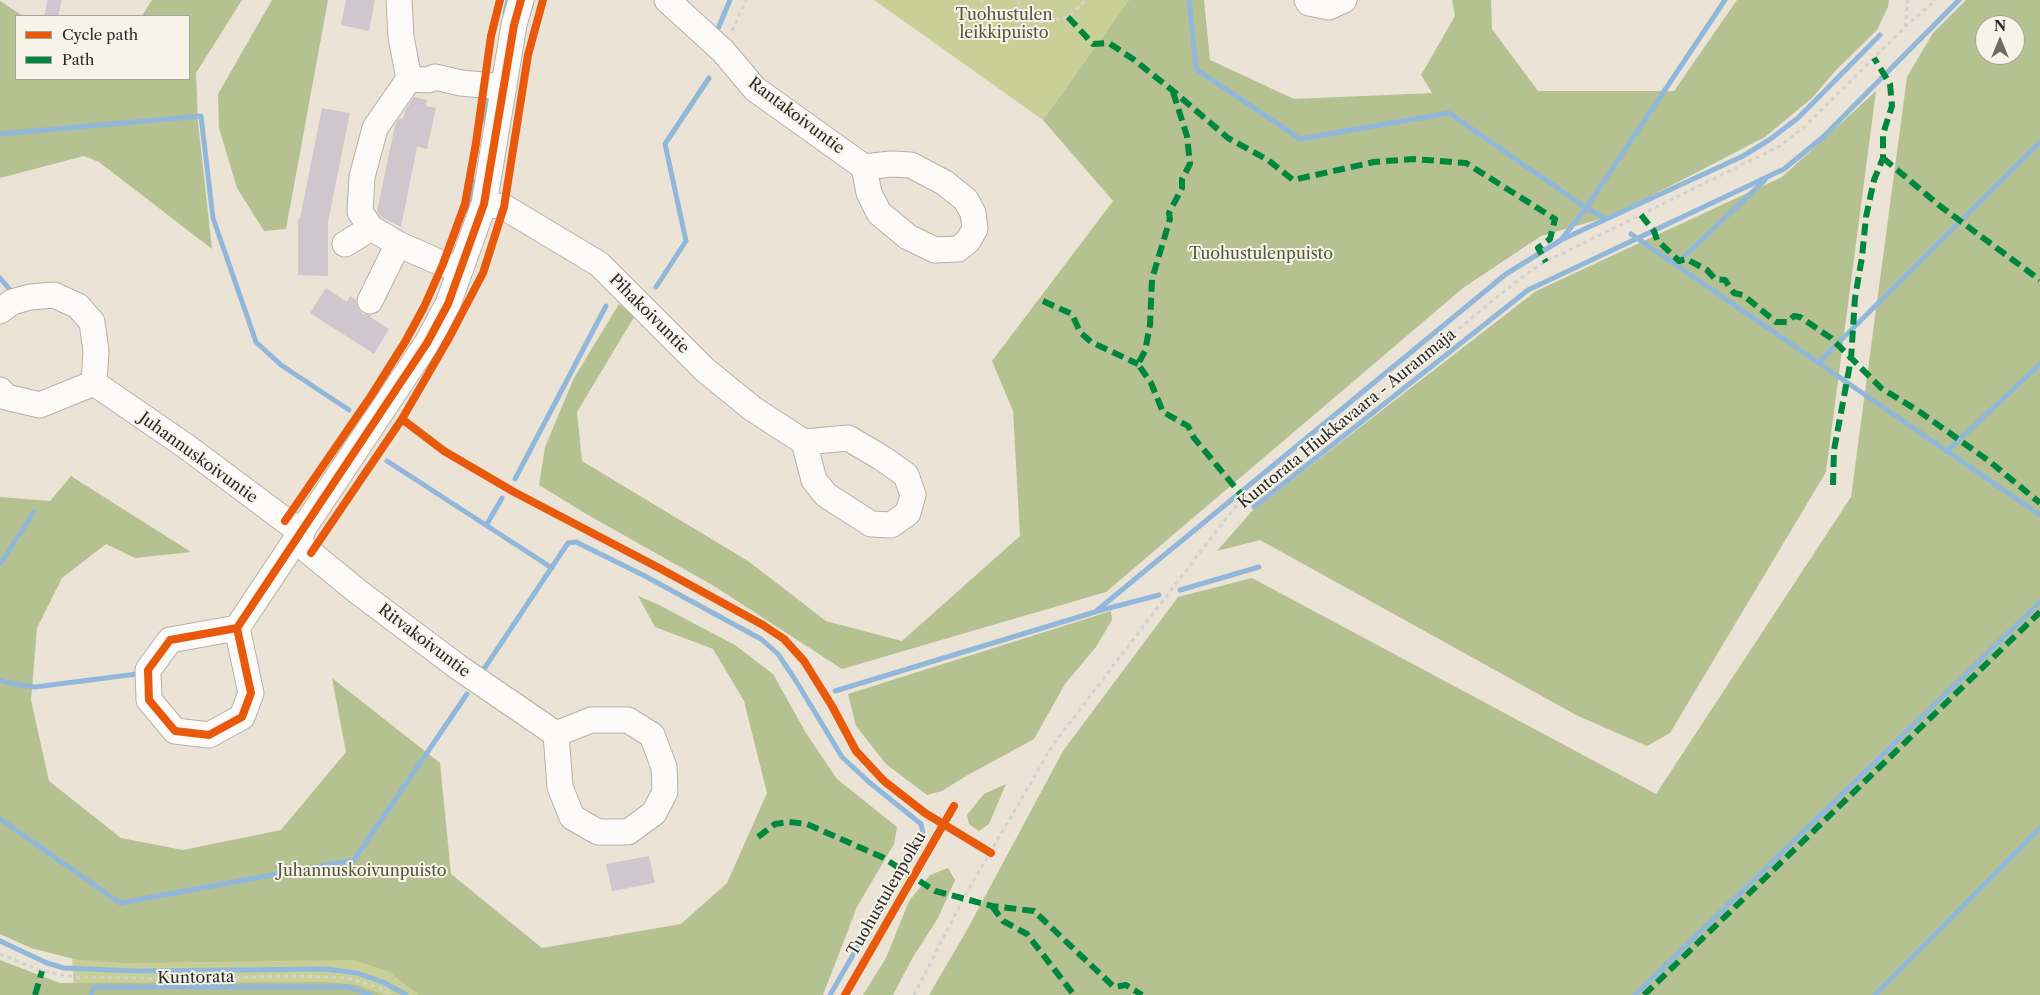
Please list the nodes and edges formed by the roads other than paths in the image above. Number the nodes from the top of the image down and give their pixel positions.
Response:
1 (399, 0) edge
2 (521, 0) edge
3 (667, 0) edge
4 (1307, 0) edge
5 (1344, 0) edge
6 (409, 79) junction
7 (504, 87) junction
8 (864, 167) dead end
9 (484, 204) junction
10 (371, 228) junction
11 (344, 244) dead end
12 (398, 244) junction
13 (461, 269) junction
14 (370, 301) dead end
15 (0, 311) edge
16 (94, 383) junction
17 (0, 390) edge
18 (804, 442) dead end
19 (299, 537) junction
20 (237, 628) junction
21 (556, 734) junction

1 - 6 street
2 - 7 street
3 - 8 street, Rantakoivuntie
4 - 5 street
6 - 7 street
6 - 10 street
7 - 9 street
9 - 13 street
9 - 18 street, Pihakoivuntie
10 - 11 street
10 - 12 street
12 - 13 street
12 - 14 street
13 - 19 street
15 - 16 street
16 - 17 street
16 - 19 street, Juhannuskoivuntie
19 - 20 street
19 - 21 street, Ritvakoivuntie
20 - 20 street
21 - 21 street

